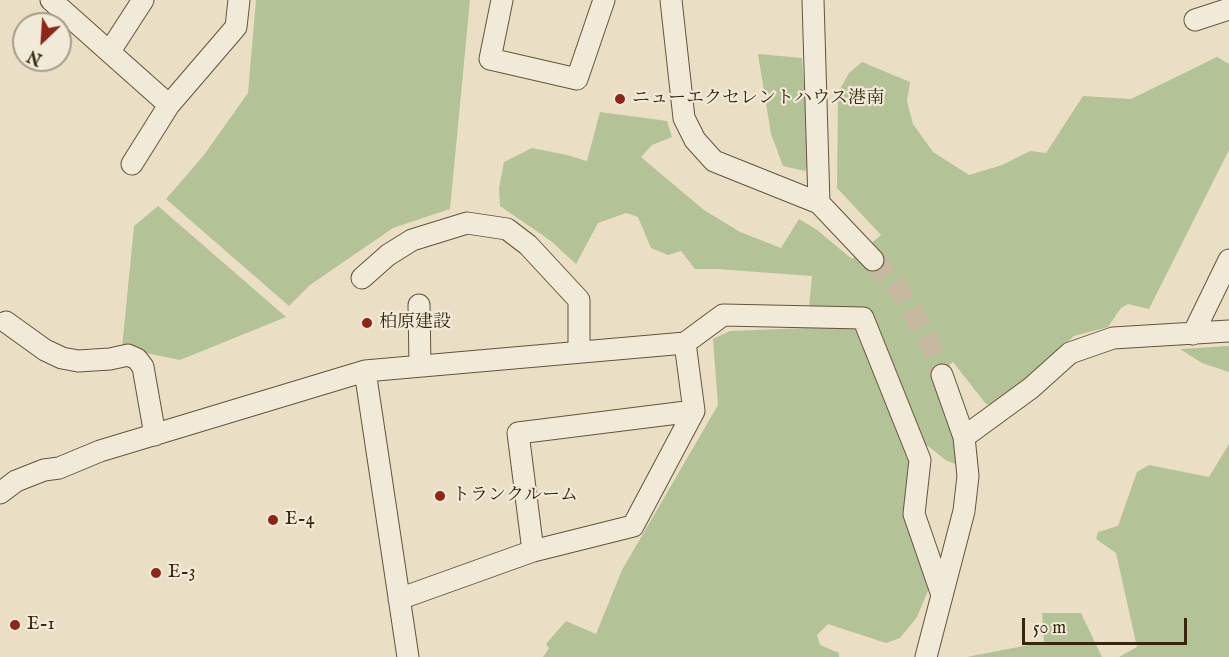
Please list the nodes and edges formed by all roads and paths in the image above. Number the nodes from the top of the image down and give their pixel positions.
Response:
1 (51, 0) edge
2 (143, 0) edge
3 (239, 0) edge
4 (502, 0) edge
5 (604, 0) edge
6 (671, 0) edge
7 (813, 0) edge
8 (1229, 9) edge
9 (1195, 20) dead end
10 (110, 51) junction
11 (170, 105) junction
12 (132, 164) dead end
13 (819, 203) junction
14 (873, 260) tunnel mouth
15 (1229, 260) edge
16 (362, 278) dead end
17 (419, 305) dead end
18 (6, 322) dead end
19 (1229, 331) edge
20 (1193, 333) junction
21 (685, 343) junction
22 (579, 351) junction
23 (420, 366) junction
24 (365, 371) junction
25 (942, 375) tunnel mouth
26 (694, 411) junction
27 (155, 435) junction
28 (964, 437) junction
29 (0, 493) edge
30 (533, 551) junction
31 (942, 595) junction
32 (399, 599) junction
33 (408, 657) edge
34 (926, 657) edge

1 - 10 street
2 - 10 street
3 - 11 street
4 - 5 street
6 - 13 street
7 - 13 street
8 - 9 street
10 - 11 street
11 - 12 street
13 - 14 street
15 - 20 street
16 - 22 street
17 - 23 street
18 - 27 street
19 - 20 street
20 - 28 street
21 - 22 street
21 - 26 street
21 - 31 street
22 - 23 street
23 - 24 street
24 - 27 street
24 - 32 street
25 - 28 street
26 - 30 street
26 - 30 street
27 - 29 street
28 - 31 street
30 - 32 street
31 - 34 street
32 - 33 street

